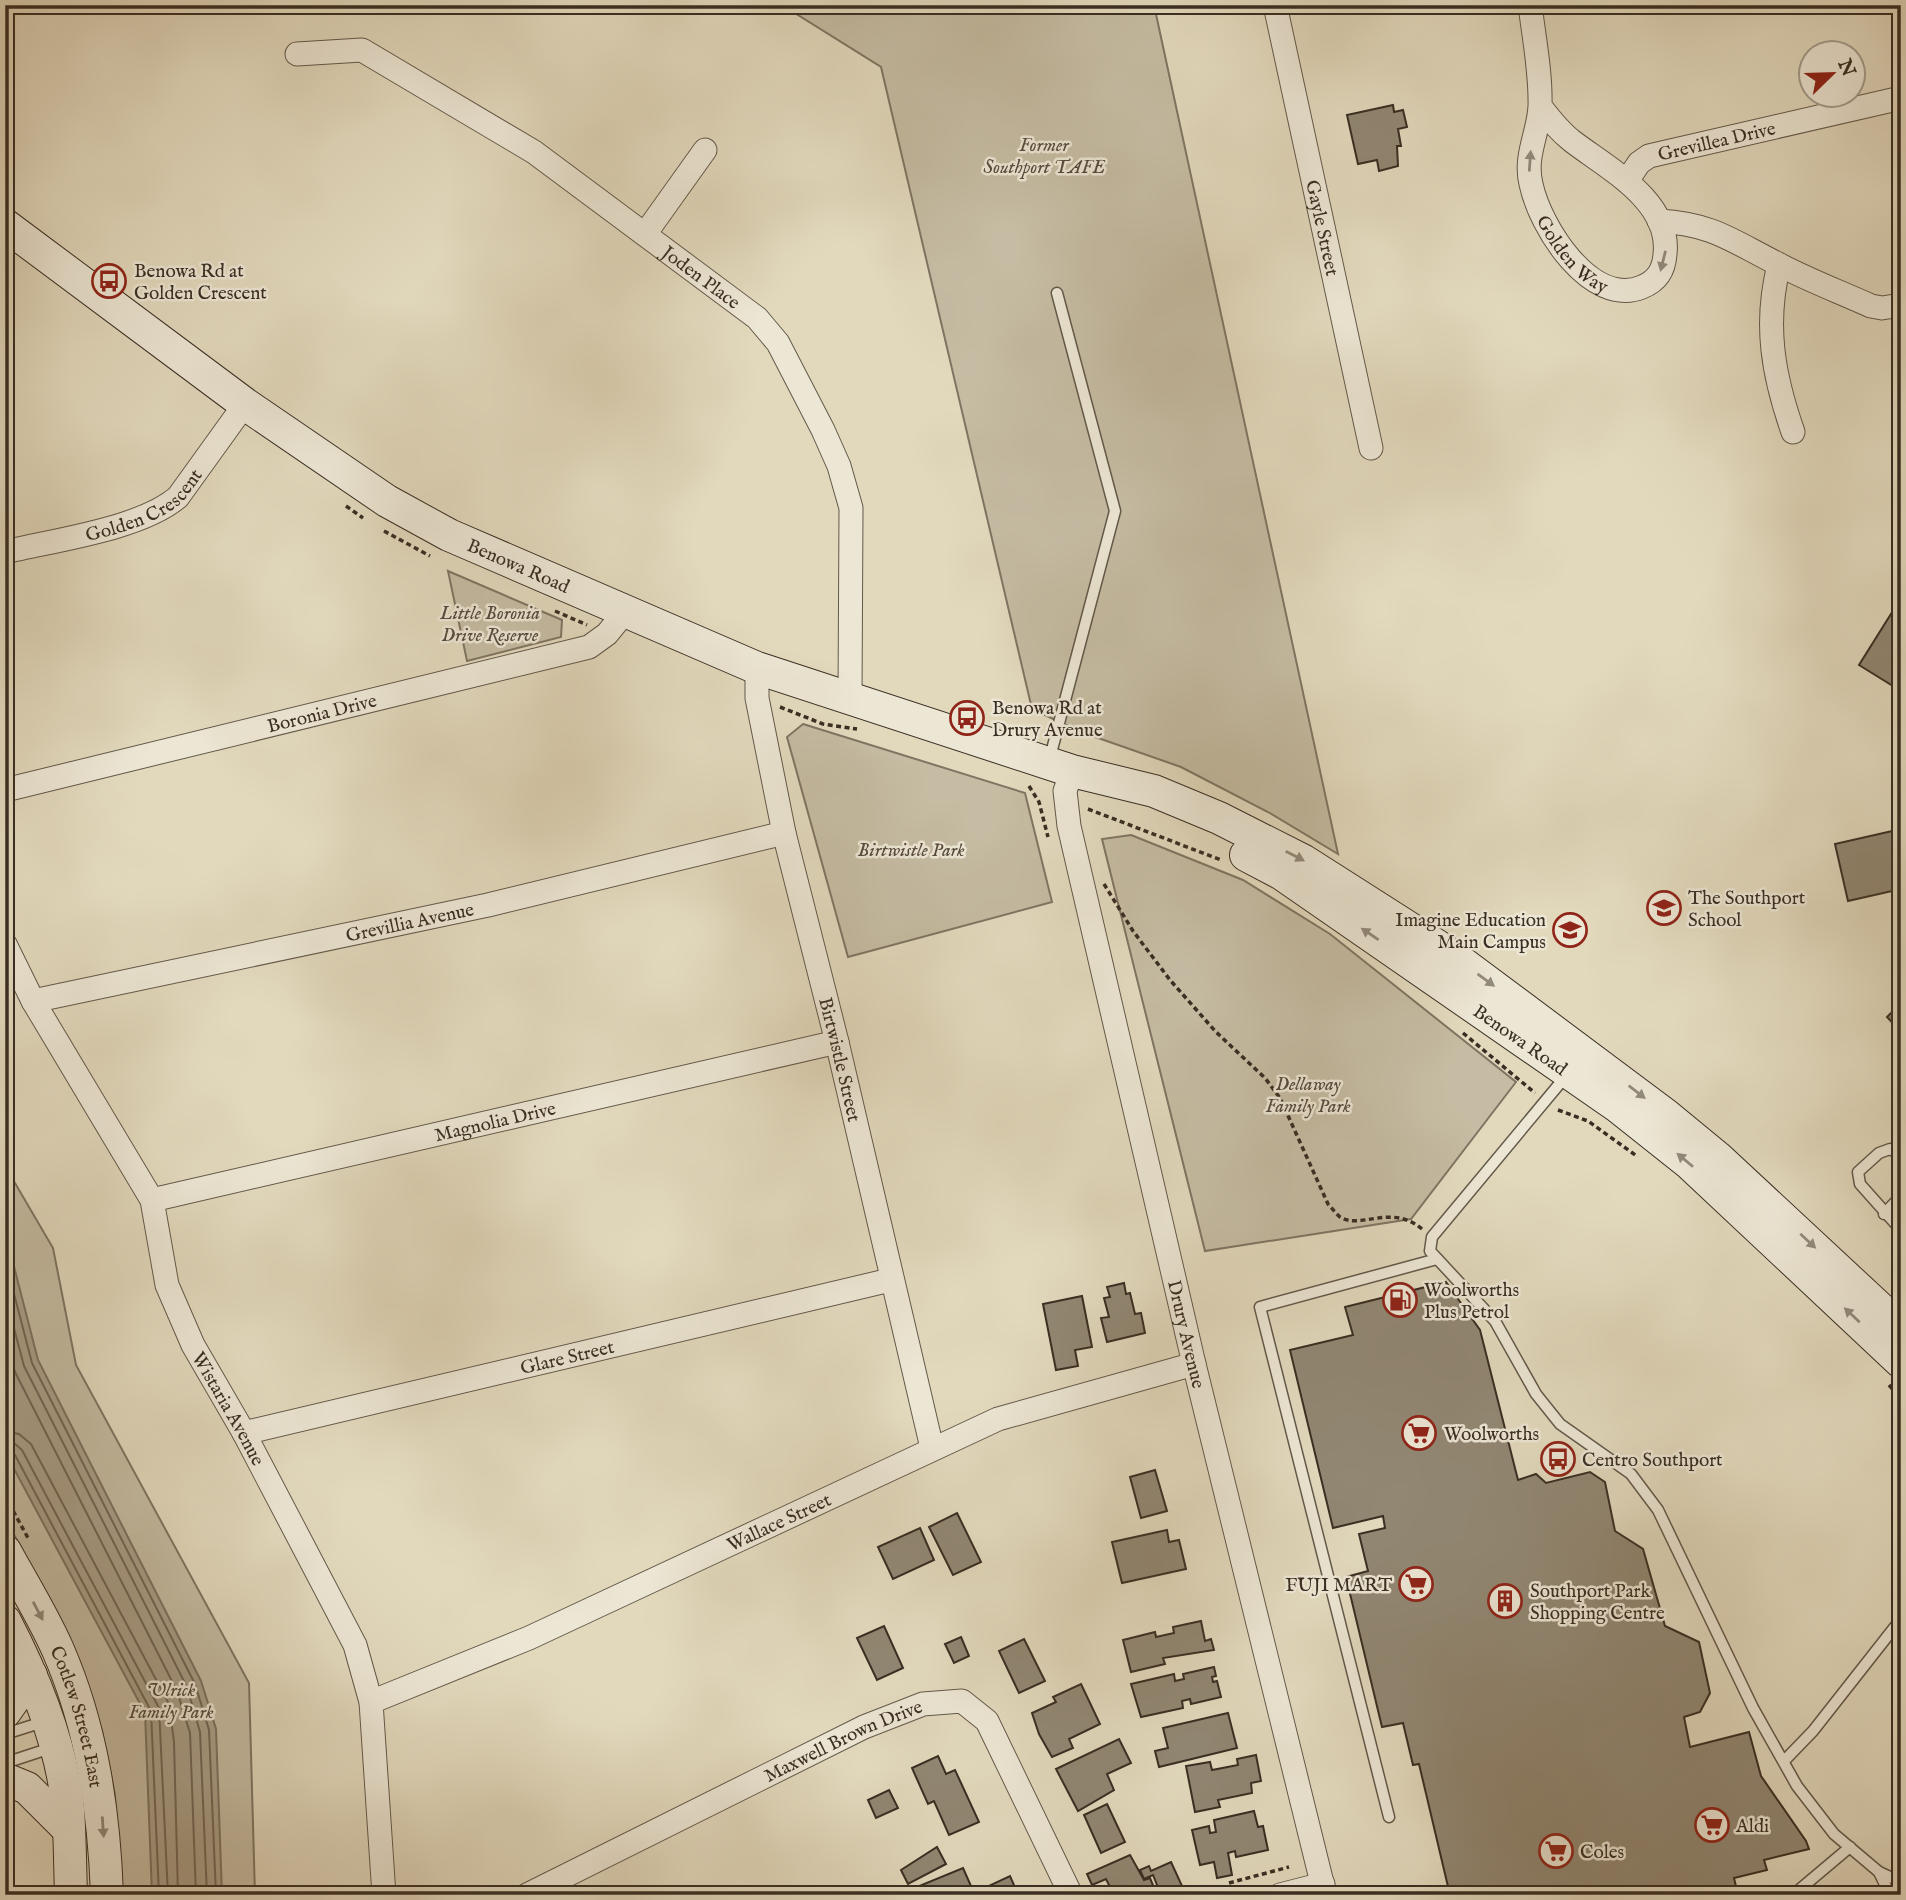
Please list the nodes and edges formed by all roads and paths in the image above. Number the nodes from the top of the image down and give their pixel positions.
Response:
1 (1275, 5) edge
2 (1531, 5) edge
3 (297, 54) dead end
4 (1901, 98) edge
5 (1540, 106) junction
6 (705, 150) dead end
7 (1627, 181) junction
8 (1658, 221) junction
9 (5, 225) edge
10 (645, 234) junction
11 (1779, 265) junction
12 (1057, 293) dead end
13 (1901, 305) edge
14 (246, 404) junction
15 (1793, 432) dead end
16 (1371, 448) dead end
17 (5, 552) edge
18 (625, 612) junction
19 (757, 668) junction
20 (850, 699) junction
21 (1072, 770) junction
22 (1023, 782) dead end
23 (5, 790) edge
24 (1067, 804) junction
25 (784, 833) junction
26 (1049, 842) dead end
27 (1227, 862) dead end
28 (1082, 881) junction
29 (5, 944) edge
30 (33, 1001) junction
31 (1460, 1030) dead end
32 (837, 1042) junction
33 (1576, 1062) junction
34 (1545, 1102) junction
35 (1901, 1155) edge
36 (1644, 1161) dead end
37 (1901, 1196) edge
38 (152, 1200) junction
39 (1884, 1214) junction
40 (1901, 1230) edge
41 (1432, 1237) junction
42 (1437, 1259) junction
43 (890, 1280) junction
44 (1901, 1328) edge
45 (1194, 1364) junction
46 (1893, 1371) edge
47 (1901, 1399) edge
48 (244, 1433) junction
49 (932, 1448) junction
50 (5, 1551) edge
51 (1901, 1619) edge
52 (5, 1621) edge
53 (31, 1675) junction
54 (371, 1702) junction
55 (5, 1712) edge
56 (83, 1723) junction
57 (5, 1734) edge
58 (51, 1734) junction
59 (1784, 1761) junction
60 (5, 1763) edge
61 (5, 1779) edge
62 (1389, 1817) dead end
63 (68, 1829) junction
64 (1850, 1847) junction
65 (1289, 1867) dead end
66 (1879, 1872) junction
67 (1901, 1882) edge
68 (1229, 1884) dead end
69 (1324, 1889) edge
70 (71, 1895) edge
71 (107, 1895) edge
72 (384, 1895) edge
73 (527, 1895) edge
74 (1071, 1895) edge
75 (1280, 1895) edge
76 (1793, 1895) edge
77 (1890, 1895) edge

1 - 16 street, Gayle Street
2 - 5 street, Golden Way
3 - 10 street, Joden Place
4 - 7 street, Grevillea Drive
5 - 7 street, Golden Way
8 -> 5 street, Golden Way
6 - 10 street
7 - 8 street, Golden Way
8 - 11 street
9 - 14 main road, Benowa Road
10 - 20 street, Joden Place
11 - 13 street
11 - 15 street
12 - 21 lane
14 - 17 street, Golden Crescent
14 - 18 main road, Benowa Road
18 - 19 main road, Benowa Road
18 - 23 street, Boronia Drive
19 - 20 main road, Benowa Road
19 - 25 street, Birtwistle Street
20 - 21 main road, Benowa Road
21 - 24 street, Drury Avenue
21 - 33 main road, Benowa Road
22 - 26 path
24 - 27 path
24 - 28 street, Drury Avenue
25 - 30 street, Grevillia Avenue
25 - 32 street, Birtwistle Street
28 - 41 path
28 - 45 street, Drury Avenue
29 - 30 street, Wistaria Avenue
30 - 38 street, Wistaria Avenue
31 - 34 path
32 - 38 street, Magnolia Drive
32 - 43 street, Birtwistle Street
33 - 34 lane
33 -> 44 main road, Benowa Road
46 -> 33 main road, Benowa Road
34 - 36 path
34 - 41 lane
35 - 39 lane
37 - 39 lane
38 - 48 street, Wistaria Avenue
39 - 40 lane
41 - 42 lane
42 - 59 lane
42 - 62 lane
43 - 48 street, Glare Street
43 - 49 street, Birtwistle Street
45 - 49 street, Wallace Street
45 - 69 street, Drury Avenue
46 - 47 path
48 - 54 street, Wistaria Avenue
49 - 54 street, Wallace Street
50 -> 56 main road, Cotlew Street East
51 - 59 lane
52 - 53 main road, Cotlew Street East
53 - 55 main road
53 - 58 main road, Cotlew Street East
54 - 72 street, Wistaria Avenue
56 - 58 street
56 -> 71 main road, Cotlew Street East
57 - 58 lane
58 - 60 lane
58 - 63 main road, Cotlew Street East
59 - 64 lane
61 - 63 main road
63 - 70 main road, Cotlew Street East
64 - 66 lane
64 - 76 lane
65 - 68 path
66 - 67 lane
66 - 77 lane
69 - 75 street
73 - 74 street, Maxwell Brown Drive

